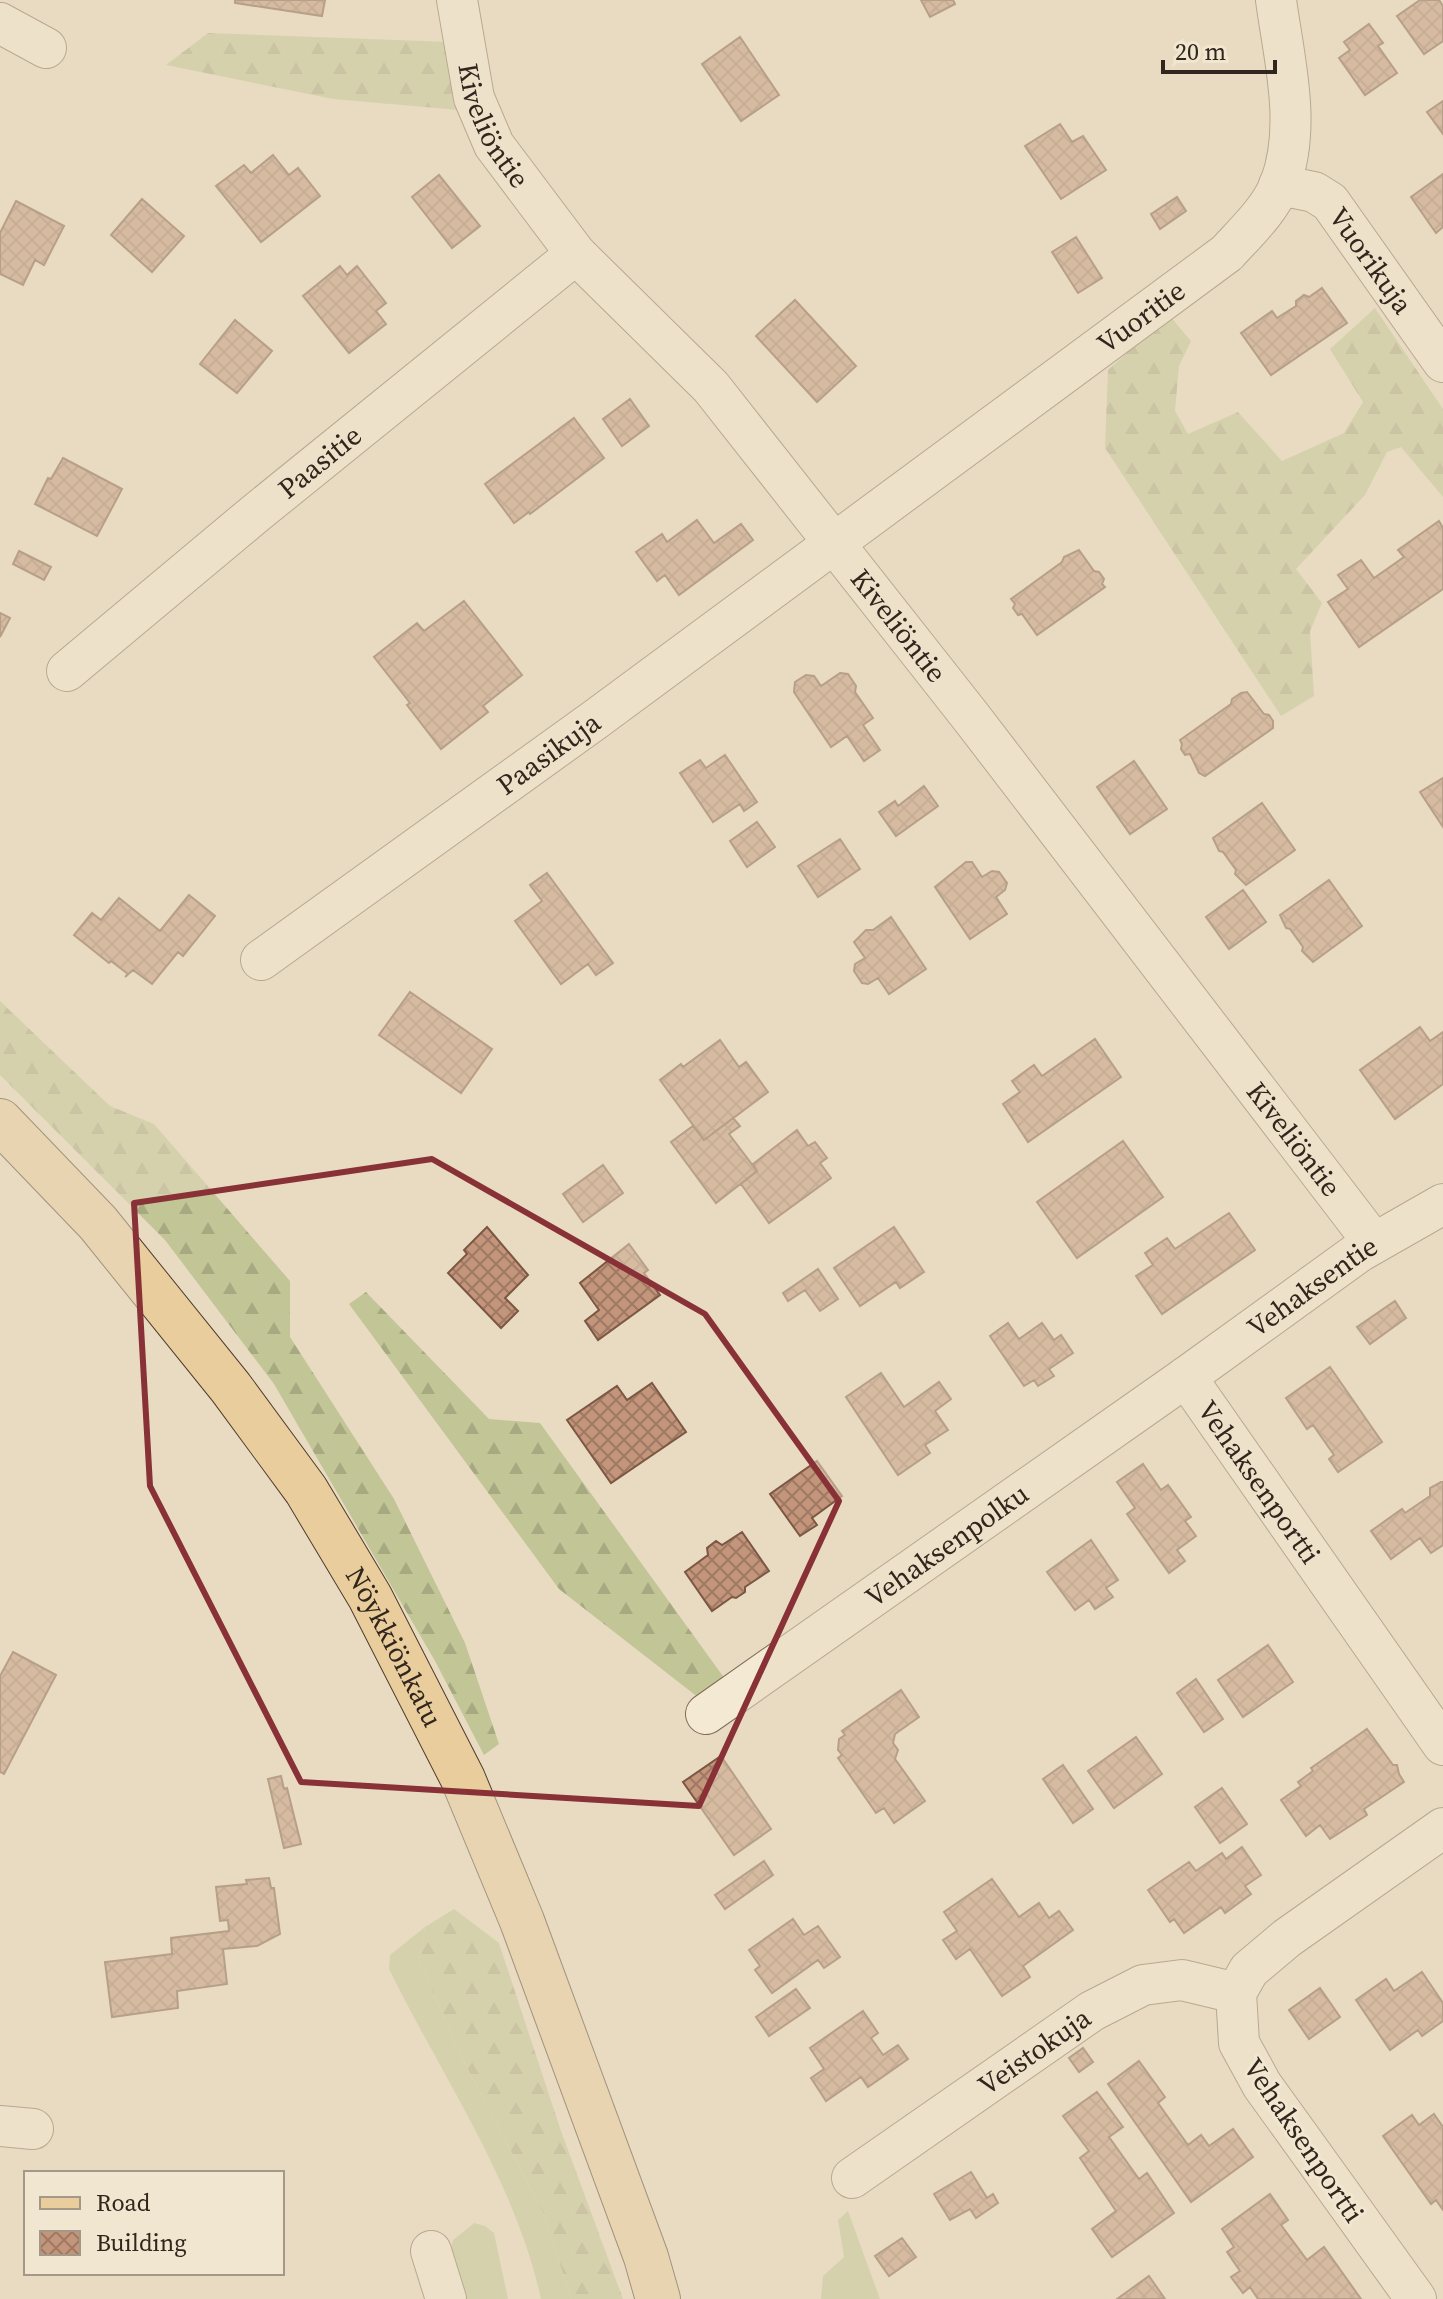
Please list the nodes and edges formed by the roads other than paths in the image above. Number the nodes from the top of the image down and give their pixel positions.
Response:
1 (457, 0) edge
2 (1276, 0) edge
3 (0, 23) edge
4 (46, 48) dead end
5 (1279, 185) junction
6 (576, 254) junction
7 (1443, 362) edge
8 (835, 543) junction
9 (67, 671) dead end
10 (261, 960) dead end
11 (0, 1121) edge
12 (1443, 1204) edge
13 (1374, 1243) junction
14 (1186, 1377) junction
15 (706, 1714) dead end
16 (1443, 1745) edge
17 (1443, 1828) edge
18 (1236, 1993) junction
19 (852, 2178) dead end
20 (431, 2251) dead end
21 (646, 2257) junction
22 (446, 2299) edge
23 (658, 2299) edge
24 (669, 2299) edge
25 (1416, 2299) edge

1 - 6 street, Kiveliöntie
2 - 5 street, Vuoritie
3 - 4 street
5 - 7 street, Vuorikuja
5 - 8 street, Vuoritie
6 - 8 street, Kiveliöntie
6 - 9 street, Paasitie
8 - 10 street, Paasikuja
8 - 13 street, Kiveliöntie
11 - 21 main road, Nöykkiönkatu
12 - 13 street, Vehaksentie
13 - 14 street, Vehaksentie
14 - 15 street, Vehaksenpolku
14 - 16 street, Vehaksenportti
17 - 18 street
18 - 19 street, Veistokuja
18 - 25 street, Vehaksenportti
20 - 22 street
21 - 23 main road, Nöykkiönkatu
21 - 24 main road, Nöykkiönkatu

